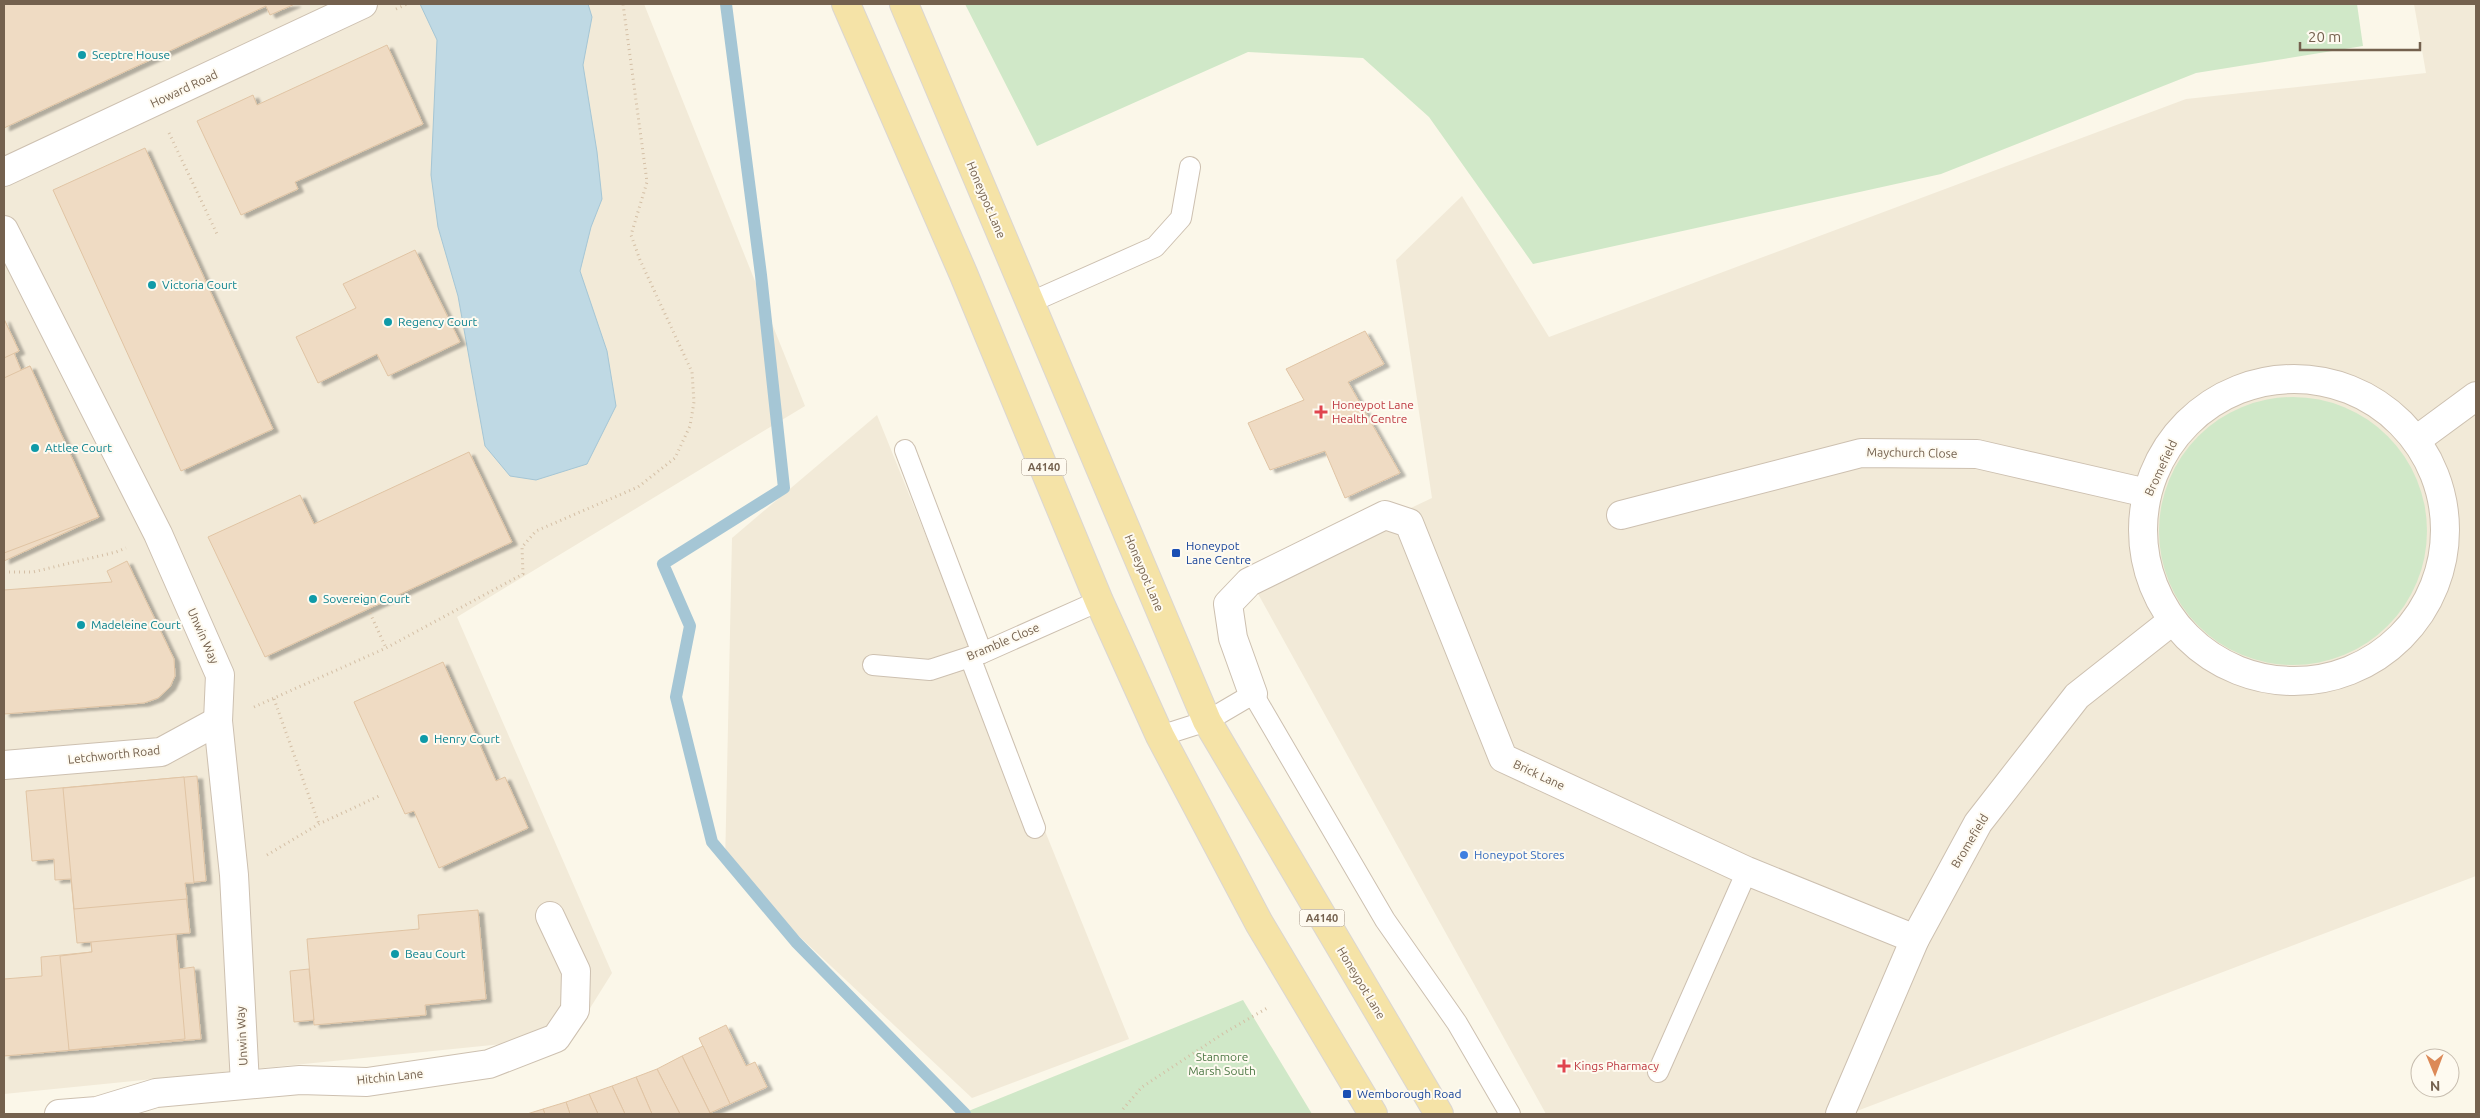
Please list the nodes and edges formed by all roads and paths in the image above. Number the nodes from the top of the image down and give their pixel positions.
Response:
1 (363, 4) edge
2 (623, 4) edge
3 (846, 4) edge
4 (904, 4) edge
5 (167, 128) dead end
6 (1190, 167) dead end
7 (4, 172) edge
8 (4, 230) edge
9 (218, 236) dead end
10 (1029, 303) junction
11 (2476, 396) edge
12 (2420, 438) junction
13 (905, 450) dead end
14 (2147, 493) junction
15 (1621, 515) dead end
16 (158, 534) junction
17 (4, 572) edge
18 (1100, 601) junction
19 (370, 613) dead end
20 (2172, 621) junction
21 (386, 648) junction
22 (976, 655) junction
23 (873, 665) dead end
24 (1253, 694) junction
25 (274, 699) junction
26 (218, 721) junction
27 (1207, 721) junction
28 (1160, 736) junction
29 (4, 765) edge
30 (379, 796) dead end
31 (319, 824) junction
32 (1035, 828) dead end
33 (1747, 871) junction
34 (234, 874) junction
35 (550, 916) dead end
36 (1915, 939) junction
37 (1269, 1007) dead end
38 (1658, 1072) dead end
39 (245, 1084) junction
40 (59, 1114) edge
41 (1123, 1114) edge
42 (1373, 1114) edge
43 (1439, 1114) edge
44 (1510, 1114) edge
45 (1840, 1114) edge

1 - 7 street, Howard Road
2 - 21 path
3 - 18 main road, A4140
4 - 10 main road, Honeypot Lane / A4140
5 - 9 path
6 - 10 lane
8 - 16 street, Unwin Way
10 - 27 main road, Honeypot Lane / A4140
11 - 12 street
12 - 14 street, Bromefield
12 - 20 street, Bromefield
13 - 22 lane
14 - 15 street, Maychurch Close
14 - 20 street, Bromefield
16 - 17 path
16 - 26 street, Unwin Way
18 - 22 lane, Bramble Close
18 - 28 main road, A4140
19 - 21 path
20 - 36 street, Bromefield
21 - 25 path
22 - 23 lane, Bramble Close
22 - 32 lane
24 - 27 lane
24 - 33 street, Brick Lane
24 - 44 lane
25 - 26 path
25 - 31 path
26 - 29 street, Letchworth Road
26 - 34 street, Unwin Way
27 - 28 lane
27 - 43 main road, Honeypot Lane / A4140
28 - 42 main road, A4140
30 - 31 path
31 - 34 path
33 - 36 street, Brick Lane
33 - 38 lane
34 - 39 street, Unwin Way
35 - 39 street, Hitchin Lane
36 - 45 street, Bromefield
37 - 41 path
39 - 40 street, Hitchin Lane

